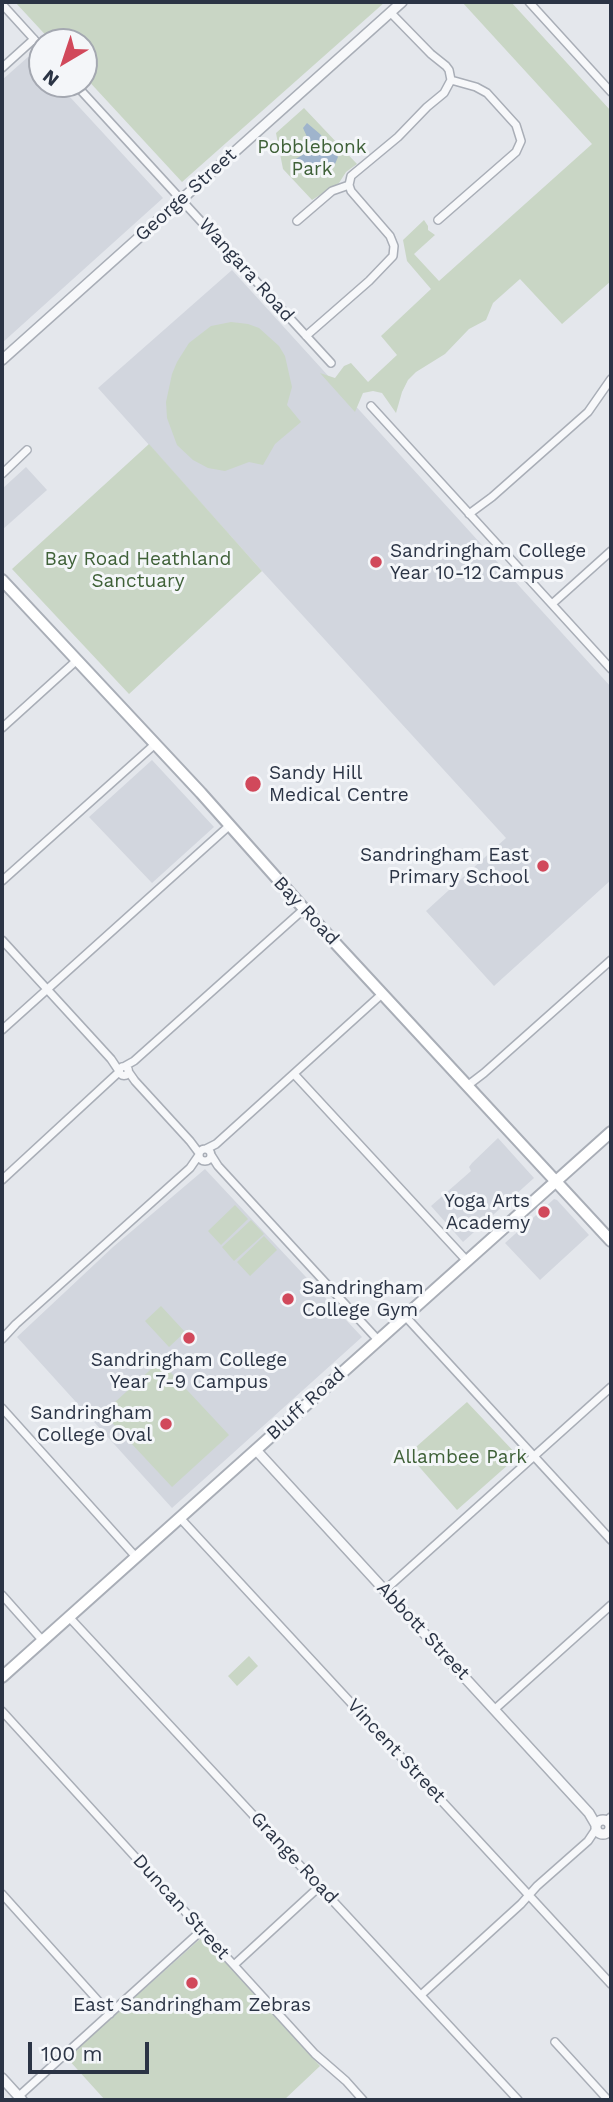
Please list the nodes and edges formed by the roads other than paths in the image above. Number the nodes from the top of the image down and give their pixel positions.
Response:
1 (402, 2) edge
2 (529, 2) edge
3 (2, 5) edge
4 (390, 12) junction
5 (28, 33) edge
6 (28, 44) edge
7 (2, 68) edge
8 (451, 80) junction
9 (611, 92) edge
10 (88, 98) edge
11 (349, 185) junction
12 (182, 199) junction
13 (438, 220) dead end
14 (297, 221) dead end
15 (306, 336) junction
16 (2, 360) edge
17 (331, 363) dead end
18 (611, 379) edge
19 (371, 406) dead end
20 (27, 450) dead end
21 (2, 474) edge
22 (471, 516) junction
23 (611, 551) edge
24 (2, 580) edge
25 (552, 604) junction
26 (76, 662) junction
27 (611, 669) edge
28 (2, 728) edge
29 (154, 745) junction
30 (230, 825) junction
31 (2, 881) edge
32 (304, 909) junction
33 (2, 940) edge
34 (611, 960) edge
35 (47, 989) junction
36 (382, 994) junction
37 (2, 1030) edge
38 (123, 1071) junction
39 (294, 1074) junction
40 (467, 1086) junction
41 (611, 1132) edge
42 (205, 1154) junction
43 (2, 1180) edge
44 (555, 1181) junction
45 (611, 1241) edge
46 (467, 1261) junction
47 (405, 1316) junction
48 (2, 1339) edge
49 (378, 1340) junction
50 (611, 1387) edge
51 (2, 1408) edge
52 (256, 1450) junction
53 (534, 1456) junction
54 (180, 1518) junction
55 (611, 1540) edge
56 (136, 1557) junction
57 (385, 1590) junction
58 (2, 1595) edge
59 (611, 1605) edge
60 (69, 1617) junction
61 (43, 1641) junction
62 (2, 1677) edge
63 (495, 1709) junction
64 (2, 1711) edge
65 (606, 1828) edge
66 (320, 1886) junction
67 (2, 1894) edge
68 (529, 1895) junction
69 (202, 1930) junction
70 (234, 1965) junction
71 (611, 1984) edge
72 (421, 1995) junction
73 (110, 2014) junction
74 (555, 2042) dead end
75 (2, 2078) edge
76 (20, 2098) edge
77 (363, 2100) edge
78 (518, 2100) edge
79 (608, 2100) edge

1 - 4 street, George Street
2 - 9 street
3 - 5 street
4 - 8 street
4 - 12 street, George Street
6 - 7 street
8 - 11 street
8 - 13 street
10 - 12 street, Wangara Road
11 - 14 street
11 - 15 street
12 - 15 street, Wangara Road
12 - 16 street, George Street
15 - 17 street, Wangara Road
18 - 22 street
19 - 22 street
20 - 21 street
22 - 25 street
23 - 25 street
24 - 26 main road, Bay Road
25 - 27 street
26 - 28 street
26 - 29 main road, Bay Road
29 - 30 main road, Bay Road
29 - 31 street
30 - 32 main road, Bay Road
30 - 35 street
32 - 36 main road, Bay Road
32 - 38 street
33 - 35 street
34 - 40 street
35 - 37 street
35 - 38 street
36 - 39 street
36 - 40 main road, Bay Road
38 - 42 street
38 - 43 street
39 - 42 street
39 - 46 street
40 - 44 main road, Bay Road
41 - 44 main road, Bluff Road
42 - 48 street
42 - 49 street
44 - 45 main road, Bay Road
44 - 46 main road, Bluff Road
46 - 47 main road, Bluff Road
47 - 49 main road, Bluff Road
47 - 53 street
49 - 52 main road, Bluff Road
50 - 53 street
51 - 56 street
52 - 54 main road, Bluff Road
52 - 57 street, Abbott Street
53 - 55 street
53 - 57 street
54 - 56 main road, Bluff Road
54 - 68 street, Vincent Street
56 - 60 main road, Bluff Road
57 - 63 street, Abbott Street
58 - 61 street
59 - 63 street
60 - 61 main road, Bluff Road
60 - 66 street, Grange Road
61 - 62 main road, Bluff Road
63 - 65 street, Abbott Street
64 - 69 street, Duncan Street
65 - 68 street
66 - 70 street
66 - 72 street, Grange Road
67 - 73 street
68 - 71 street, Vincent Street
68 - 72 street
69 - 70 street, Duncan Street
69 - 73 street
70 - 77 street, Duncan Street
72 - 78 street, Grange Road
73 - 76 street
74 - 79 street
75 - 76 street

